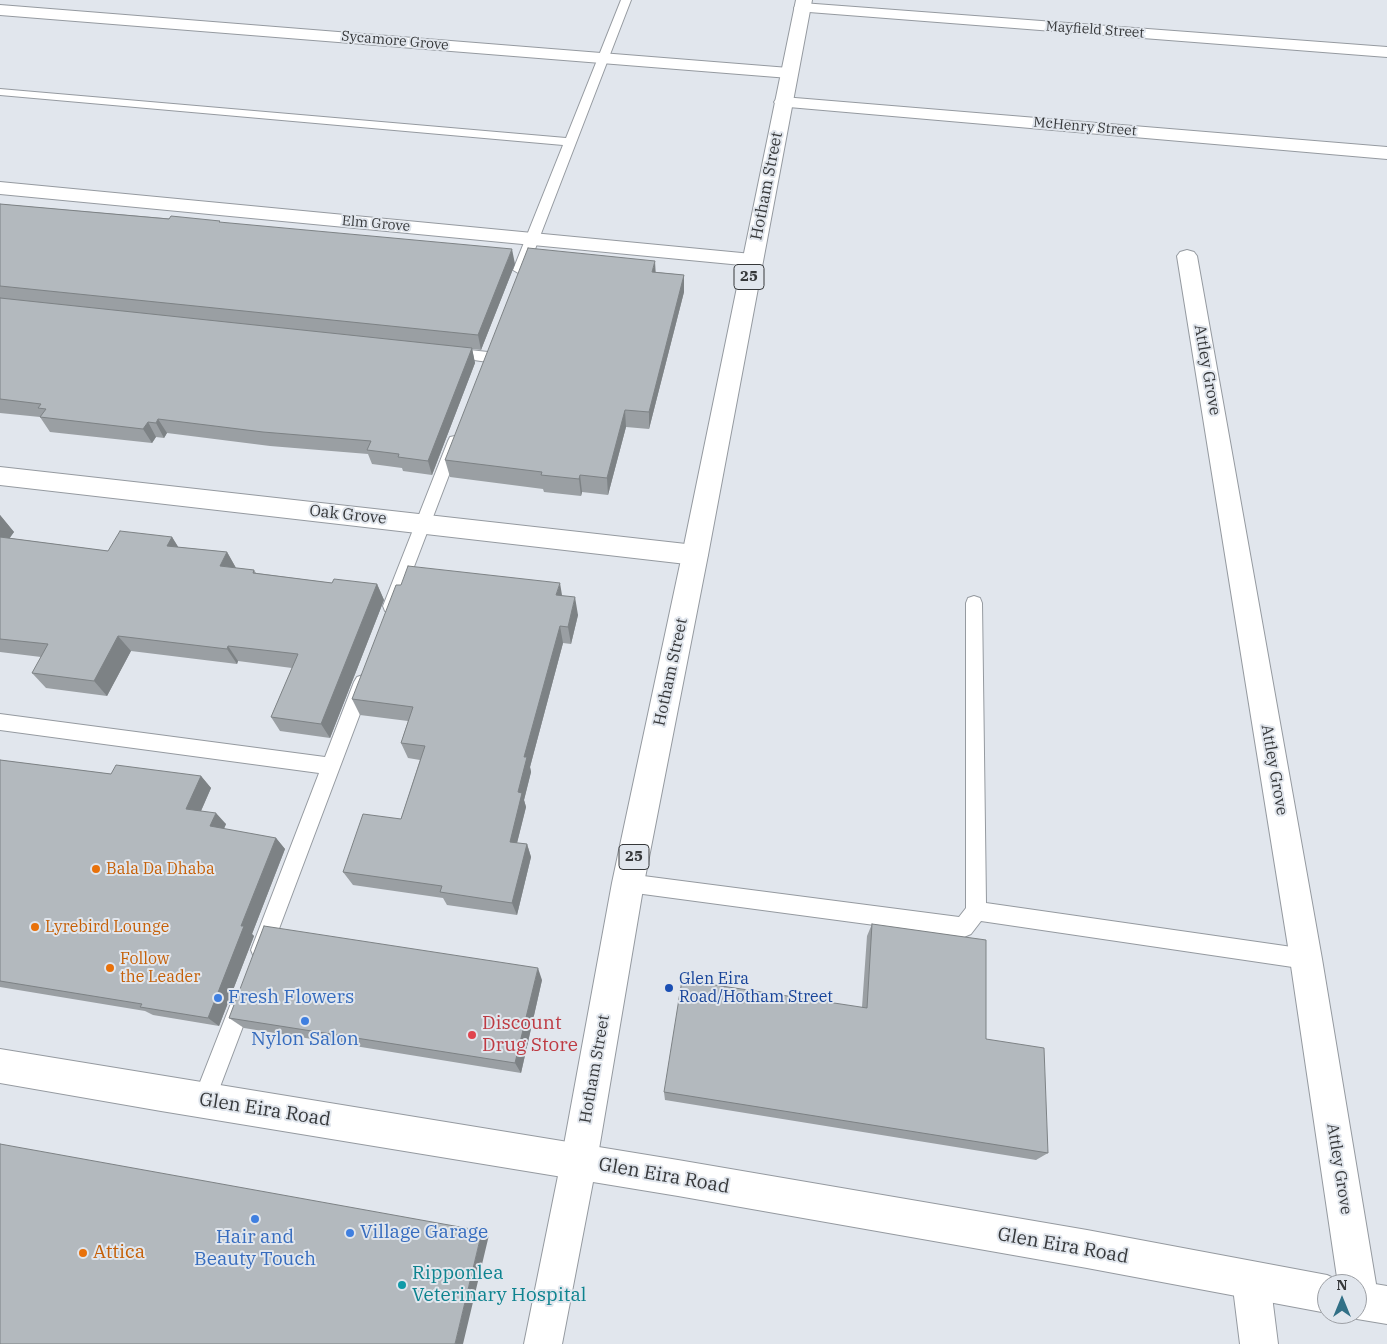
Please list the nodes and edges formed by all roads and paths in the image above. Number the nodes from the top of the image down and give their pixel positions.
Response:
1 (626, 0) edge
2 (803, 4) edge
3 (0, 10) edge
4 (1387, 52) edge
5 (604, 57) junction
6 (790, 73) junction
7 (0, 92) edge
8 (784, 102) junction
9 (570, 142) junction
10 (1387, 153) edge
11 (0, 188) edge
12 (532, 239) junction
13 (1187, 256) dead end
14 (752, 260) junction
15 (515, 284) edge
16 (439, 352) edge
17 (480, 375) edge
18 (459, 429) edge
19 (0, 476) edge
20 (423, 523) junction
21 (695, 555) junction
22 (974, 603) dead end
23 (386, 620) edge
24 (369, 665) edge
25 (0, 722) edge
26 (332, 766) junction
27 (628, 883) junction
28 (976, 911) junction
29 (1306, 959) junction
30 (255, 967) edge
31 (248, 985) edge
32 (0, 1066) edge
33 (204, 1100) junction
34 (579, 1161) junction
35 (1354, 1274) edge
36 (1251, 1280) junction
37 (1317, 1289) edge
38 (543, 1344) edge
39 (1259, 1344) edge

1 - 5 lane
2 - 4 street, Mayfield Street
2 - 6 street, Hotham Street / 25
3 - 5 street, Sycamore Grove
5 - 6 street, Sycamore Grove
5 - 9 lane
6 - 8 street, Hotham Street / 25
7 - 9 lane
8 - 10 street, McHenry Street
8 - 14 street, Hotham Street / 25
9 - 12 lane
11 - 12 street, Elm Grove
12 - 14 street, Elm Grove
12 - 15 lane
13 - 29 street, Attley Grove
14 - 21 street, Hotham Street / 25
16 - 17 lane
18 - 20 lane
19 - 20 street, Oak Grove
20 - 21 street, Oak Grove
20 - 23 lane
21 - 27 street, Hotham Street / 25
22 - 28 lane
24 - 26 lane
25 - 26 lane
26 - 30 lane
27 - 28 lane
27 - 34 street, Hotham Street / 25
28 - 29 lane
29 - 35 street, Attley Grove
31 - 33 lane
32 - 33 street, Glen Eira Road
33 - 34 street, Glen Eira Road
34 - 36 street, Glen Eira Road
34 - 38 street, Hotham Street / 25
36 - 37 street, Glen Eira Road
36 - 39 street

